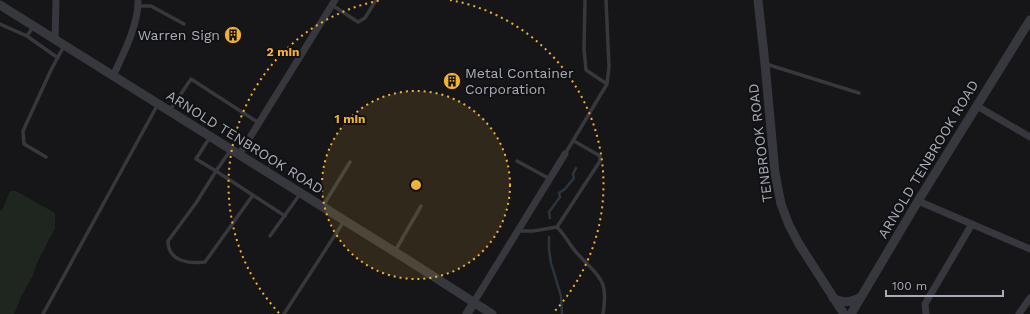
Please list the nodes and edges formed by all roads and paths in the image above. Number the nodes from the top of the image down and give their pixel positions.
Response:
1 (56, 0) edge
2 (376, 0) edge
3 (585, 0) edge
4 (606, 0) edge
5 (758, 0) edge
6 (138, 3) edge
7 (333, 3) edge
8 (0, 5) edge
9 (1030, 20) edge
10 (0, 24) edge
11 (184, 24) dead end
12 (33, 26) junction
13 (27, 36) junction
14 (55, 40) junction
15 (64, 46) junction
16 (58, 58) junction
17 (765, 64) junction
18 (113, 76) junction
19 (608, 84) junction
20 (858, 93) dead end
21 (158, 104) junction
22 (977, 106) junction
23 (169, 111) junction
24 (259, 123) junction
25 (210, 137) junction
26 (1030, 137) edge
27 (574, 141) junction
28 (235, 153) junction
29 (565, 154) joint
30 (46, 157) dead end
31 (517, 161) dead end
32 (350, 162) dead end
33 (216, 171) junction
34 (550, 179) junction
35 (300, 193) junction
36 (254, 195) junction
37 (918, 201) junction
38 (421, 206) dead end
39 (323, 207) junction
40 (285, 216) junction
41 (344, 221) junction
42 (972, 224) junction
43 (557, 227) junction
44 (518, 231) junction
45 (270, 236) dead end
46 (1030, 249) edge
47 (394, 252) junction
48 (832, 297) junction
49 (861, 297) junction
50 (1030, 298) edge
51 (474, 302) junction
52 (43, 314) edge
53 (284, 314) edge
54 (467, 314) edge
55 (492, 314) edge
56 (603, 314) edge
57 (844, 314) edge
58 (851, 314) edge
59 (926, 314) edge
60 (1019, 314) edge

1 - 14 street
2 - 7 lane
3 - 19 lane
4 - 19 lane
5 - 17 street, TENBROOK ROAD
6 - 11 lane
6 - 18 street
7 - 24 street
8 - 12 street, ARNOLD TENBROOK ROAD
9 - 22 street, ARNOLD TENBROOK ROAD
10 - 13 lane
12 - 13 lane
12 - 14 street, ARNOLD TENBROOK ROAD
13 - 16 lane
14 - 15 street, ARNOLD TENBROOK ROAD
15 - 16 lane
15 - 18 street, ARNOLD TENBROOK ROAD
16 - 30 lane
17 - 20 lane
17 - 48 street, TENBROOK ROAD
18 - 21 street, ARNOLD TENBROOK ROAD
19 - 27 lane
21 - 23 street, ARNOLD TENBROOK ROAD
21 - 52 lane
22 - 26 street
22 - 37 street, ARNOLD TENBROOK ROAD
23 - 24 lane
23 - 25 street, ARNOLD TENBROOK ROAD
24 - 28 street
25 - 28 street, ARNOLD TENBROOK ROAD
25 - 33 lane
27 - 29 lane
27 - 43 lane
28 - 33 lane
28 - 35 street, ARNOLD TENBROOK ROAD
29 - 34 street
31 - 34 lane
32 - 39 lane
33 - 36 lane
33 - 36 lane
34 - 44 street
35 - 39 street, ARNOLD TENBROOK ROAD
35 - 40 lane
36 - 40 lane
37 - 42 street
37 - 49 street, ARNOLD TENBROOK ROAD
38 - 47 lane
39 - 41 street, ARNOLD TENBROOK ROAD
40 - 45 lane
41 - 47 street, ARNOLD TENBROOK ROAD
41 - 53 lane
42 - 46 street
42 - 59 street
43 - 44 lane
43 - 56 lane
44 - 51 street
47 - 51 street, ARNOLD TENBROOK ROAD
48 - 49 street
48 - 57 street, TENBROOK ROAD
49 - 58 street, ARNOLD TENBROOK ROAD
50 - 60 street
51 - 54 street
51 - 55 street, ARNOLD TENBROOK ROAD

